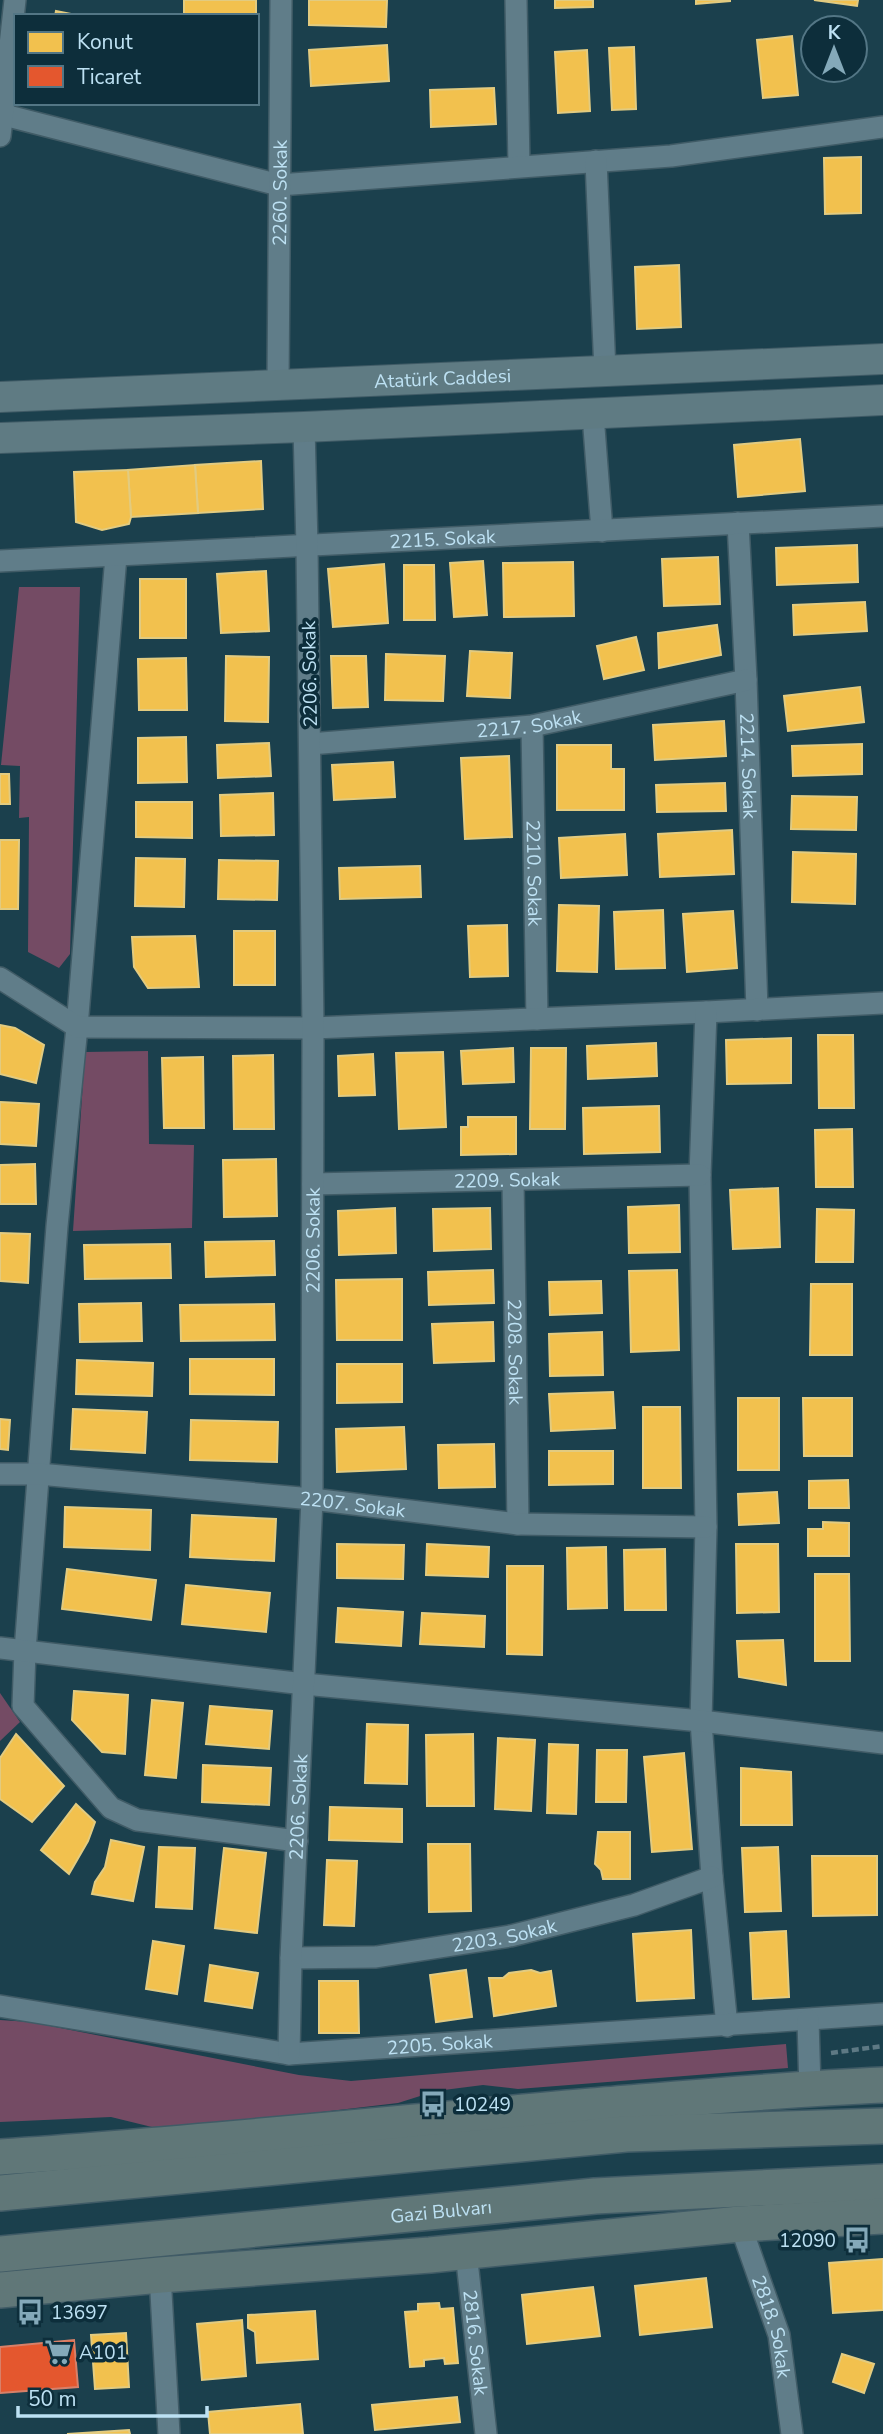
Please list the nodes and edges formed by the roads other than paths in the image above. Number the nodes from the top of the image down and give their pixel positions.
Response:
1 (15, 0) edge
2 (281, 0) edge
3 (516, 0) edge
4 (2, 114) edge
5 (883, 127) edge
6 (0, 136) edge
7 (596, 161) junction
8 (519, 166) junction
9 (279, 185) junction
10 (883, 359) edge
11 (605, 371) junction
12 (278, 385) junction
13 (0, 397) edge
14 (883, 400) edge
15 (593, 415) junction
16 (304, 427) junction
17 (0, 438) edge
18 (883, 516) edge
19 (738, 523) junction
20 (601, 531) junction
21 (307, 547) junction
22 (116, 556) junction
23 (0, 561) edge
24 (746, 680) junction
25 (532, 726) junction
26 (310, 744) junction
27 (0, 978) edge
28 (883, 1003) edge
29 (757, 1010) junction
30 (706, 1012) junction
31 (537, 1019) junction
32 (77, 1027) junction
33 (313, 1028) junction
34 (700, 1175) junction
35 (513, 1180) junction
36 (313, 1184) junction
37 (0, 1474) edge
38 (39, 1474) junction
39 (312, 1499) junction
40 (518, 1524) junction
41 (706, 1527) junction
42 (0, 1648) edge
43 (25, 1651) junction
44 (304, 1684) junction
45 (701, 1721) junction
46 (883, 1742) edge
47 (296, 1841) junction
48 (712, 1877) junction
49 (291, 1958) junction
50 (0, 2006) edge
51 (883, 2014) edge
52 (808, 2021) junction
53 (727, 2026) junction
54 (289, 2054) junction
55 (809, 2072) junction
56 (883, 2085) edge
57 (577, 2107) junction
58 (365, 2126) junction
59 (883, 2126) edge
60 (473, 2147) junction
61 (0, 2157) edge
62 (883, 2182) edge
63 (0, 2193) edge
64 (596, 2196) junction
65 (883, 2216) edge
66 (740, 2224) junction
67 (466, 2252) junction
68 (0, 2254) edge
69 (160, 2275) junction
70 (0, 2290) edge
71 (169, 2434) edge
72 (486, 2434) edge
73 (792, 2434) edge

1 - 4 street
2 - 9 street, 2260. Sokak
3 - 8 street
4 - 6 street
4 - 9 street
5 - 7 street
7 - 8 street
7 - 11 street
8 - 9 street
9 - 12 street, 2260. Sokak
10 - 11 main road, Atatürk Caddesi
11 - 12 main road, Atatürk Caddesi
12 - 13 main road, Atatürk Caddesi
14 - 15 main road
15 - 16 main road
15 - 20 street
16 - 17 main road
16 - 21 street, 2206. Sokak
18 - 19 street, 2215. Sokak
19 - 20 street, 2215. Sokak
19 - 24 street, 2214. Sokak
20 - 21 street, 2215. Sokak
21 - 22 street, 2215. Sokak
21 - 26 street, 2206. Sokak
22 - 23 street, 2215. Sokak
22 - 32 street
24 - 25 street, 2217. Sokak
24 - 29 street, 2214. Sokak
25 - 26 street, 2217. Sokak
25 - 31 street, 2210. Sokak
26 - 33 street, 2206. Sokak
27 - 32 street
28 - 29 street
29 - 30 street
30 - 31 street
30 - 34 street
31 - 33 street
32 - 33 street
32 - 38 street
33 - 36 street, 2206. Sokak
34 - 35 street, 2209. Sokak
34 - 41 street
35 - 36 street, 2209. Sokak
35 - 40 street, 2208. Sokak
36 - 39 street, 2206. Sokak
37 - 38 street, 2207. Sokak
38 - 39 street, 2207. Sokak
38 - 43 street
39 - 40 street, 2207. Sokak
39 - 44 street, 2206. Sokak
40 - 41 street, 2207. Sokak
41 - 45 street
42 - 43 street
43 - 44 street
43 - 47 street
44 - 45 street
44 - 47 street, 2206. Sokak
45 - 46 street
45 - 48 street
47 - 49 street, 2206. Sokak
48 - 49 street, 2203. Sokak
48 - 53 street
49 - 54 street, 2206. Sokak
50 - 54 street, 2205. Sokak
51 - 52 street, 2205. Sokak
52 - 53 street, 2205. Sokak
52 - 55 street
53 - 54 street, 2205. Sokak
55 - 56 highway
55 - 57 highway
57 - 58 highway
57 - 60 highway
58 - 60 highway
58 - 61 highway
59 - 60 highway
60 - 63 highway
62 - 64 highway, Gazi Bulvarı
64 - 66 highway
64 - 67 highway
64 - 68 highway, Gazi Bulvarı
65 - 66 highway
66 - 67 highway
66 - 73 street, 2818. Sokak
67 - 69 highway
67 - 72 street, 2816. Sokak
69 - 70 highway
69 - 71 street

